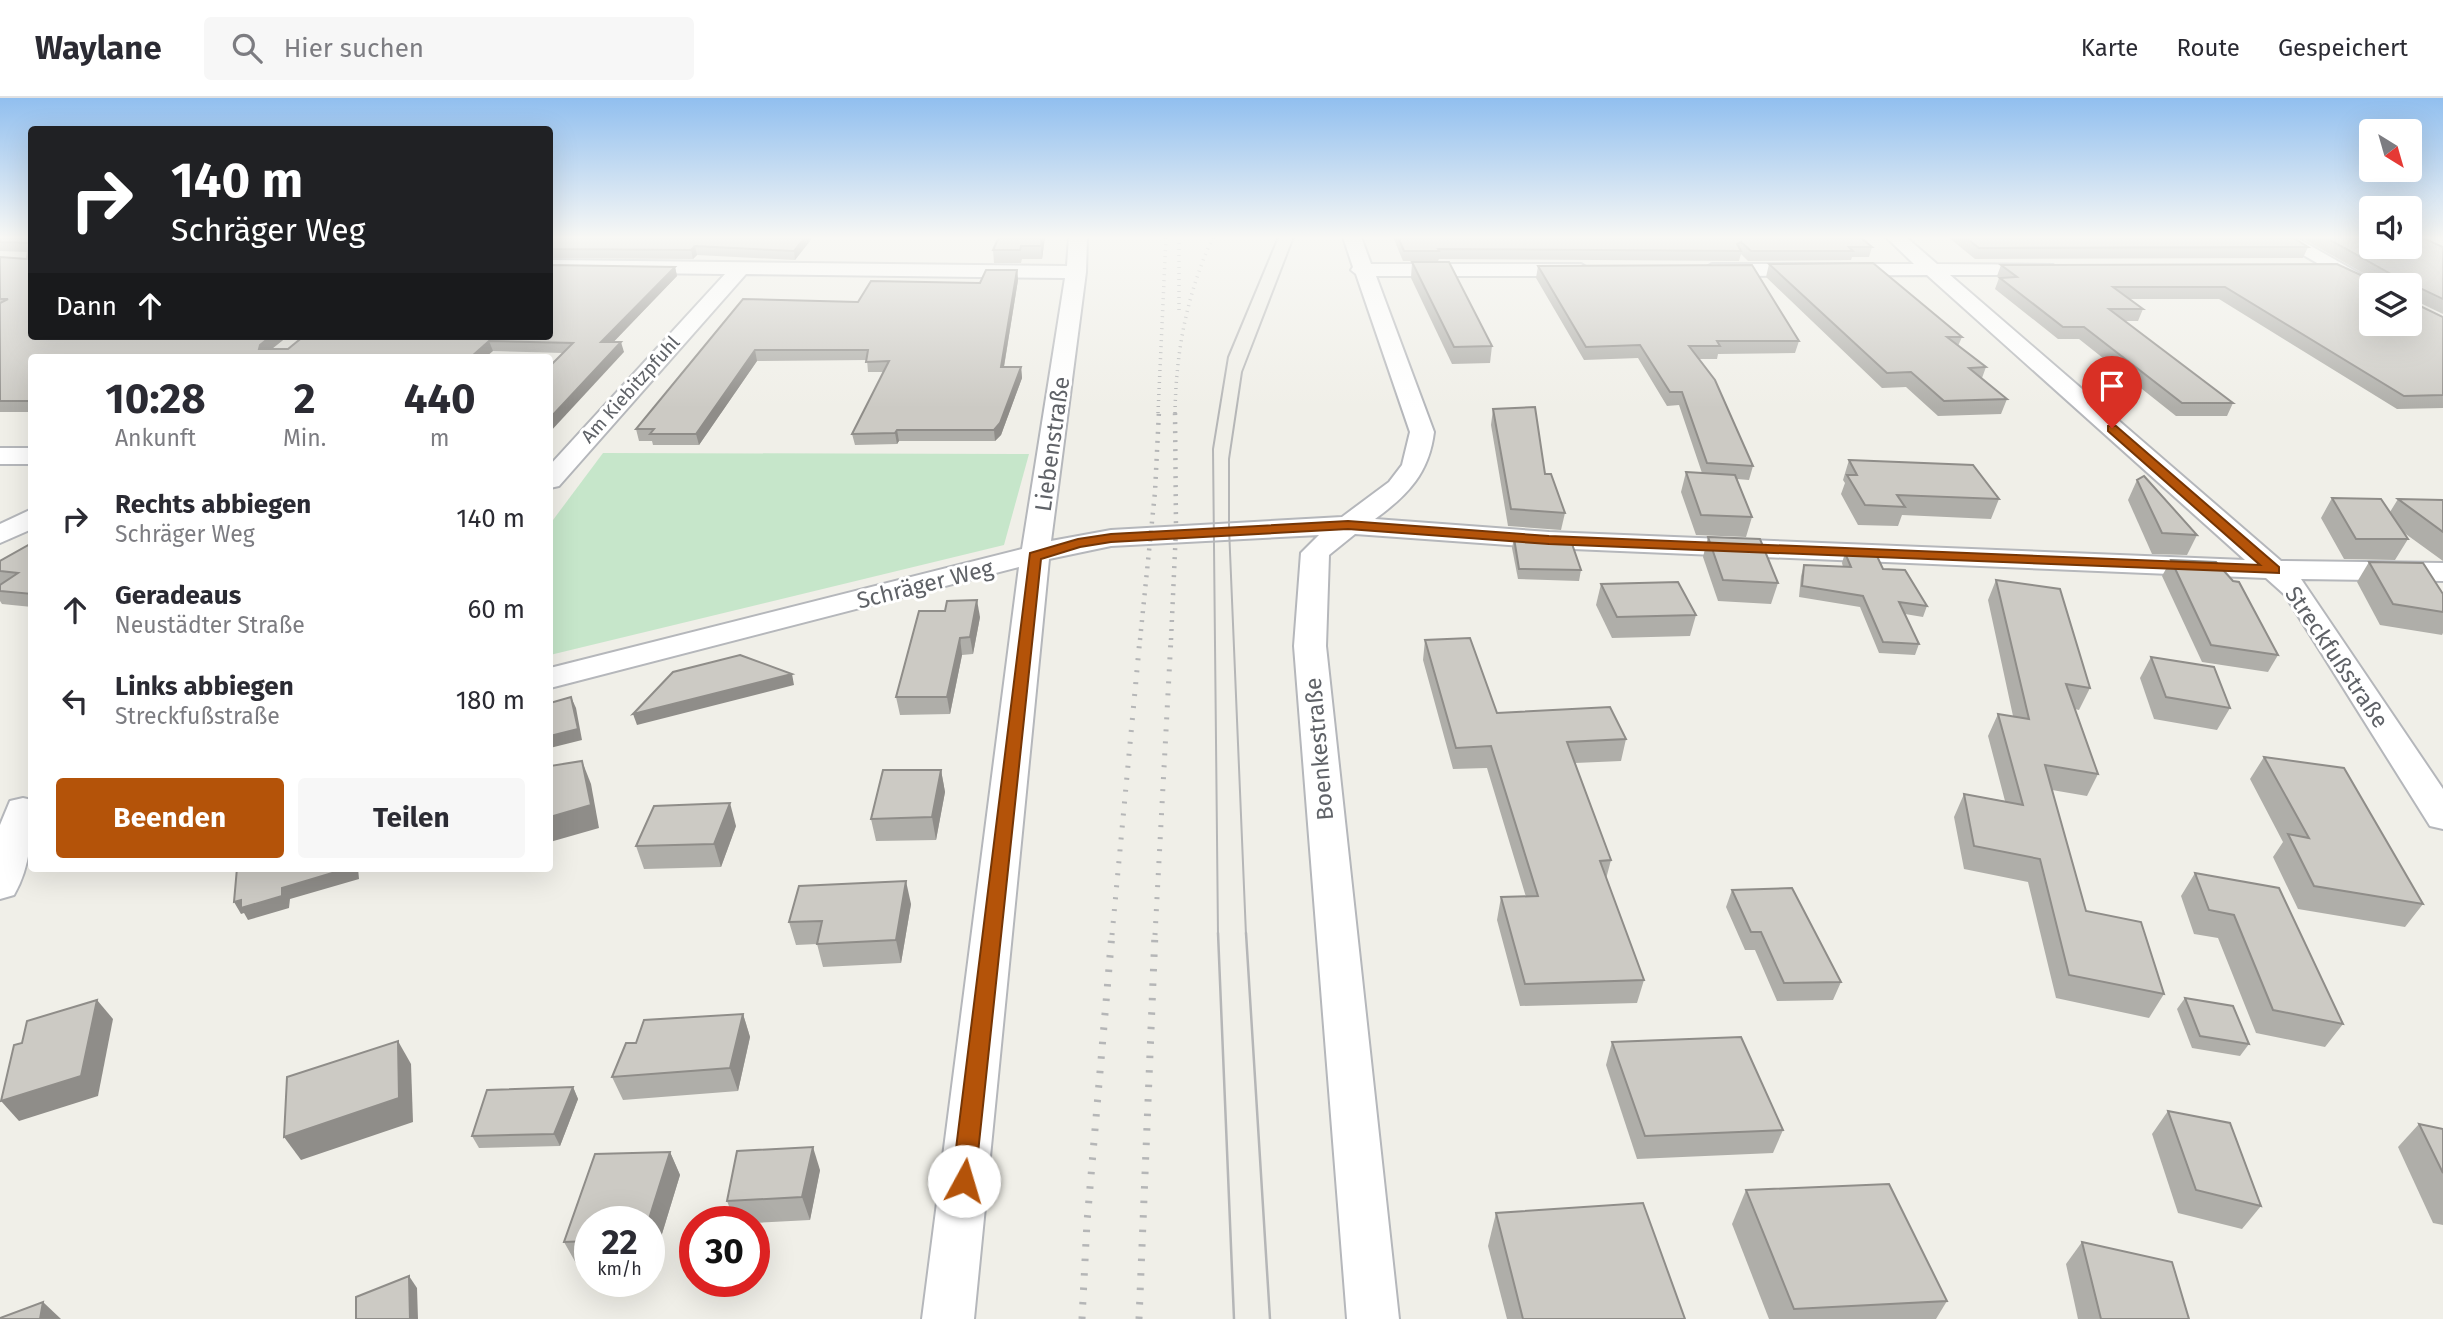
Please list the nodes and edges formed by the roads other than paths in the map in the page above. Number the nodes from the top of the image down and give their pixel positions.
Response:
1 (717, 294) edge
2 (1073, 294) edge
3 (1370, 294) edge
4 (1958, 294) edge
5 (0, 456) edge
6 (28, 456) edge
7 (554, 468) edge
8 (28, 519) edge
9 (1348, 525) junction
10 (0, 535) edge
11 (1035, 556) junction
12 (2274, 570) junction
13 (2443, 572) edge
14 (553, 677) edge
15 (18, 811) edge
16 (2443, 817) edge
17 (0, 886) edge
18 (948, 1319) edge
19 (1374, 1319) edge

1 - 7 street, Am Kiebitzpfuhl
2 - 11 street, Liebenstraße
3 - 9 street, Boenkestraße
4 - 12 street, Streckfußstraße
5 - 6 street
8 - 10 street
9 - 11 street, Schräger Weg
9 - 12 street, Schräger Weg
9 - 19 street, Boenkestraße
11 - 14 street, Schräger Weg
11 - 18 street, Liebenstraße
12 - 13 street, Schräger Weg
12 - 16 street, Streckfußstraße
15 - 17 street

